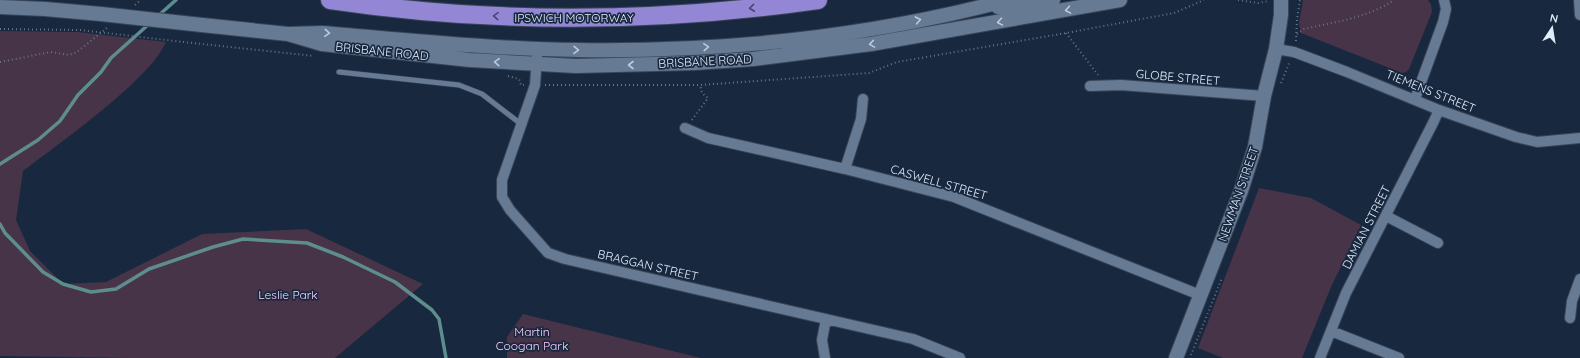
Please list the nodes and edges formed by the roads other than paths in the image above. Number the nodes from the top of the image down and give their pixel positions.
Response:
1 (330, 0) edge
2 (818, 0) edge
3 (1008, 0) edge
4 (1053, 0) edge
5 (1120, 0) edge
6 (1281, 0) edge
7 (1444, 0) edge
8 (1578, 0) edge
9 (990, 5) junction
10 (0, 7) edge
11 (1580, 15) edge
12 (288, 34) junction
13 (537, 49) junction
14 (1276, 49) junction
15 (536, 64) junction
16 (339, 72) dead end
17 (1090, 86) dead end
18 (1264, 96) junction
19 (863, 99) dead end
20 (1415, 99) junction
21 (1439, 110) junction
22 (521, 124) junction
23 (685, 128) road end
24 (1580, 138) edge
25 (845, 169) junction
26 (1386, 216) junction
27 (1438, 243) dead end
28 (1580, 279) edge
29 (1200, 295) junction
30 (1570, 318) dead end
31 (826, 319) junction
32 (1331, 331) junction
33 (825, 358) edge
34 (960, 358) edge
35 (1176, 358) edge
36 (1320, 358) edge
37 (1398, 358) edge

2 -> 1 highway, IPSWICH MOTORWAY
3 - 9 main road, BRISBANE ROAD
4 - 9 main road
5 -> 15 main road, BRISBANE ROAD
6 - 14 main road, NEWMAN STREET
7 - 20 street
8 - 11 street
13 -> 9 main road, BRISBANE ROAD
10 - 12 main road, BRISBANE ROAD, bridge
12 -> 13 main road, BRISBANE ROAD
15 -> 12 main road, BRISBANE ROAD
13 - 15 street, BRAGGAN STREET
14 - 18 main road, NEWMAN STREET
14 - 20 street, TIEMENS STREET
15 - 22 street, BRAGGAN STREET
16 - 22 lane
17 - 18 street, GLOBE STREET
18 - 29 main road, NEWMAN STREET
19 - 25 street
20 - 21 street, TIEMENS STREET
21 - 24 street, TIEMENS STREET
21 - 26 street, DAMIAN STREET
22 - 31 street, BRAGGAN STREET
23 - 25 street, CASWELL STREET
25 - 29 street, CASWELL STREET
26 - 27 street
26 - 32 street, DAMIAN STREET
28 - 30 street
29 - 35 main road, NEWMAN STREET
31 - 33 street
31 - 34 street, BRAGGAN STREET
32 - 36 street, DAMIAN STREET
32 - 37 street

